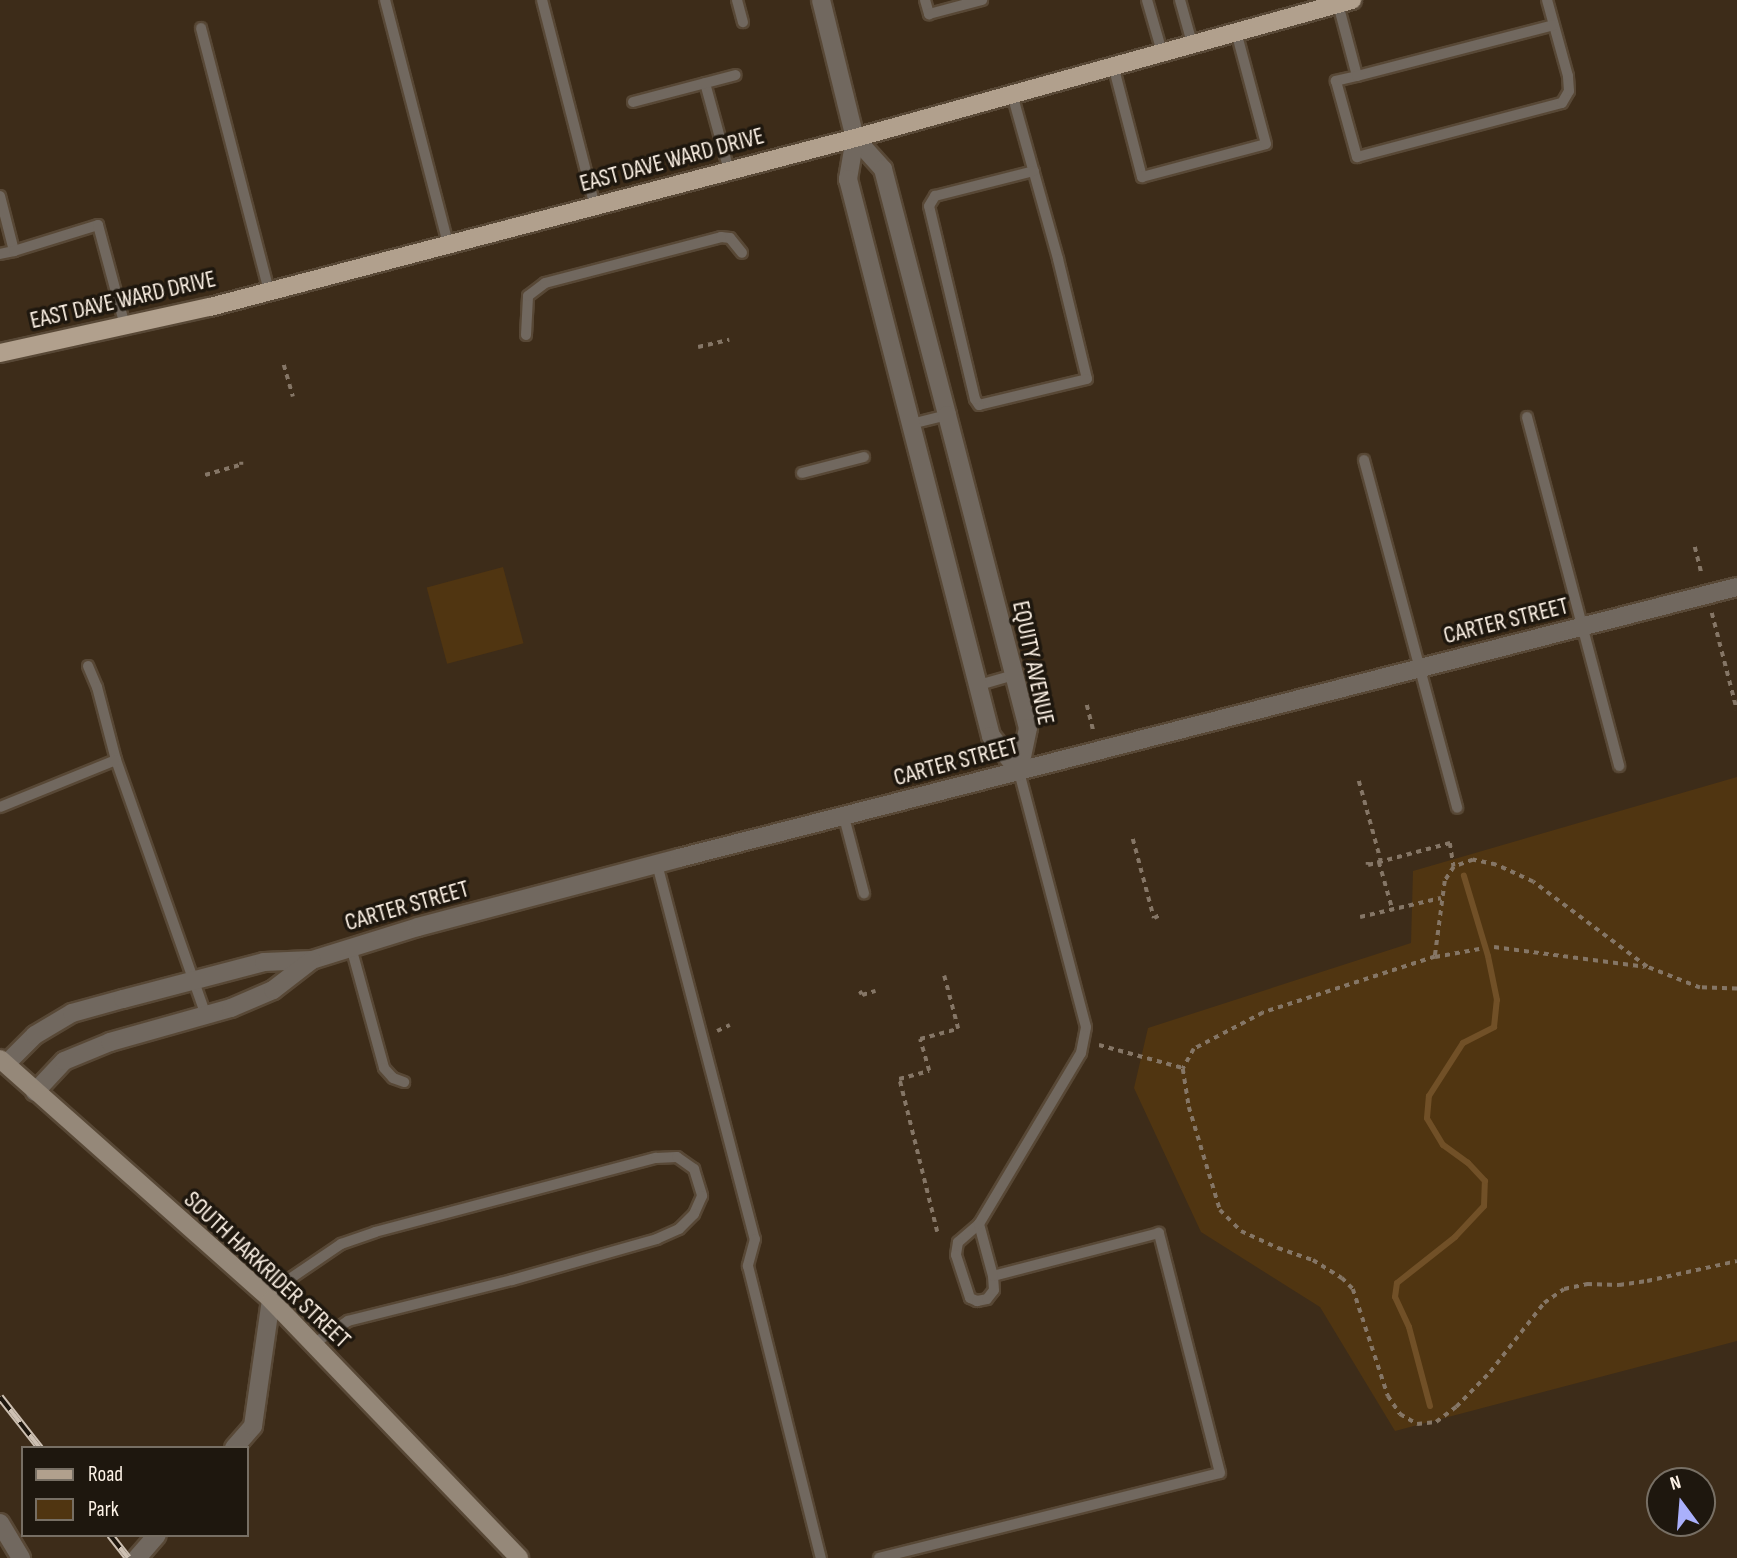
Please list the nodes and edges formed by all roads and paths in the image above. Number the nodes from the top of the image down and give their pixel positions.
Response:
1 (385, 0) edge
2 (542, 0) edge
3 (737, 0) edge
4 (821, 0) edge
5 (925, 0) edge
6 (982, 0) edge
7 (1147, 0) edge
8 (1180, 0) edge
9 (1547, 0) edge
10 (1345, 2) edge
11 (743, 22) dead end
12 (1554, 25) junction
13 (201, 28) dead end
14 (1236, 31) junction
15 (1192, 43) junction
16 (1162, 52) junction
17 (1113, 65) junction
18 (736, 75) dead end
19 (1357, 76) junction
20 (705, 83) junction
21 (1012, 93) junction
22 (633, 102) dead end
23 (855, 138) junction
24 (729, 171) junction
25 (1034, 171) junction
26 (0, 196) edge
27 (595, 206) junction
28 (448, 244) junction
29 (14, 251) junction
30 (743, 253) dead end
31 (0, 254) edge
32 (269, 291) junction
33 (125, 326) junction
34 (526, 335) dead end
35 (729, 340) dead end
36 (698, 347) dead end
37 (0, 353) edge
38 (284, 365) dead end
39 (293, 397) dead end
40 (947, 415) junction
41 (1527, 417) dead end
42 (911, 424) junction
43 (864, 457) dead end
44 (1364, 460) dead end
45 (241, 462) dead end
46 (802, 473) dead end
47 (205, 475) dead end
48 (1695, 547) dead end
49 (1737, 587) edge
50 (1707, 594) junction
51 (1582, 626) junction
52 (88, 666) dead end
53 (1422, 668) junction
54 (1013, 676) junction
55 (979, 685) junction
56 (1737, 710) edge
57 (117, 760) junction
58 (1619, 766) dead end
59 (1019, 771) junction
60 (1359, 781) dead end
61 (0, 807) edge
62 (1458, 808) dead end
63 (844, 817) junction
64 (1133, 839) dead end
65 (1367, 862) dead end
66 (1380, 862) junction
67 (657, 864) junction
68 (1454, 867) junction
69 (864, 893) dead end
70 (1441, 898) junction
71 (1393, 911) junction
72 (1161, 914) dead end
73 (1360, 917) dead end
74 (351, 947) junction
75 (1494, 947) dead end
76 (1479, 948) dead end
77 (1435, 957) junction
78 (312, 960) junction
79 (1647, 967) junction
80 (944, 976) dead end
81 (196, 980) junction
82 (1737, 989) edge
83 (860, 991) dead end
84 (875, 991) dead end
85 (206, 1015) junction
86 (730, 1025) dead end
87 (715, 1031) dead end
88 (1097, 1044) dead end
89 (3, 1062) edge
90 (1183, 1069) junction
91 (404, 1082) dead end
92 (35, 1092) junction
93 (979, 1224) junction
94 (937, 1232) dead end
95 (1737, 1261) edge
96 (993, 1276) junction
97 (268, 1297) junction
98 (313, 1344) junction
99 (236, 1446) edge
100 (0, 1523) edge
101 (155, 1537) edge
102 (22, 1558) edge
103 (137, 1558) edge
104 (519, 1558) edge
105 (821, 1558) edge
106 (879, 1558) edge

1 - 28 lane
2 - 27 lane
3 - 11 lane
4 - 23 street, EQUITY AVENUE
5 - 6 lane
7 - 16 lane
8 - 15 lane
9 - 12 lane
10 - 14 main road, EAST DAVE WARD DRIVE
10 - 19 lane
12 - 19 lane
12 - 19 lane
13 - 32 lane
14 - 15 main road, EAST DAVE WARD DRIVE
14 - 17 lane
15 - 16 main road, EAST DAVE WARD DRIVE
16 - 17 main road, EAST DAVE WARD DRIVE
17 - 21 main road, EAST DAVE WARD DRIVE
18 - 20 lane
20 - 22 lane
20 - 24 lane
21 - 23 main road, EAST DAVE WARD DRIVE
21 - 25 lane
23 - 24 main road, EAST DAVE WARD DRIVE
23 - 40 street, EQUITY AVENUE
23 - 42 street, EQUITY AVENUE
24 - 27 main road, EAST DAVE WARD DRIVE
25 - 25 lane
26 - 29 lane
27 - 28 main road, EAST DAVE WARD DRIVE
28 - 32 main road, EAST DAVE WARD DRIVE
29 - 31 lane
29 - 33 lane
30 - 34 lane
32 - 33 main road, EAST DAVE WARD DRIVE
33 - 37 main road, EAST DAVE WARD DRIVE
35 - 36 path
38 - 39 path
40 - 42 lane
40 - 54 street, EQUITY AVENUE
41 - 51 lane
42 - 55 street, EQUITY AVENUE
43 - 46 lane
44 - 53 lane
45 - 47 path
48 - 50 path
49 - 50 street, CARTER STREET
50 - 51 street, CARTER STREET
50 - 56 path
51 - 53 street, CARTER STREET
51 - 58 lane
52 - 57 lane
53 - 59 street, CARTER STREET
53 - 62 lane
54 - 55 lane
54 - 59 street, EQUITY AVENUE
55 - 59 street, EQUITY AVENUE
57 - 61 lane
57 - 81 lane
59 - 63 street, CARTER STREET
59 - 93 lane
60 - 66 path
63 - 67 street, CARTER STREET
63 - 69 lane
64 - 72 path
65 - 66 path
66 - 68 path
66 - 71 path
67 - 74 street, CARTER STREET
67 - 105 lane
68 - 70 path
68 - 79 path
70 - 71 path
70 - 77 path
71 - 73 path
74 - 78 street, CARTER STREET
74 - 91 lane
75 - 79 path
76 - 77 path
77 - 90 path
78 - 81 street, CARTER STREET
78 - 85 street, CARTER STREET
79 - 82 path
80 - 94 path
81 - 85 lane
81 - 89 street, CARTER STREET
83 - 84 path
85 - 92 street, CARTER STREET
86 - 87 path
88 - 90 path
89 - 92 main road, SOUTH HARKRIDER STREET
90 - 95 path
92 - 97 main road, SOUTH HARKRIDER STREET
93 - 96 lane
93 - 96 lane
96 - 106 lane
97 - 98 main road, SOUTH HARKRIDER STREET
97 - 98 lane
97 - 99 street
98 - 104 main road, SOUTH HARKRIDER STREET
100 - 102 street
101 - 103 street

